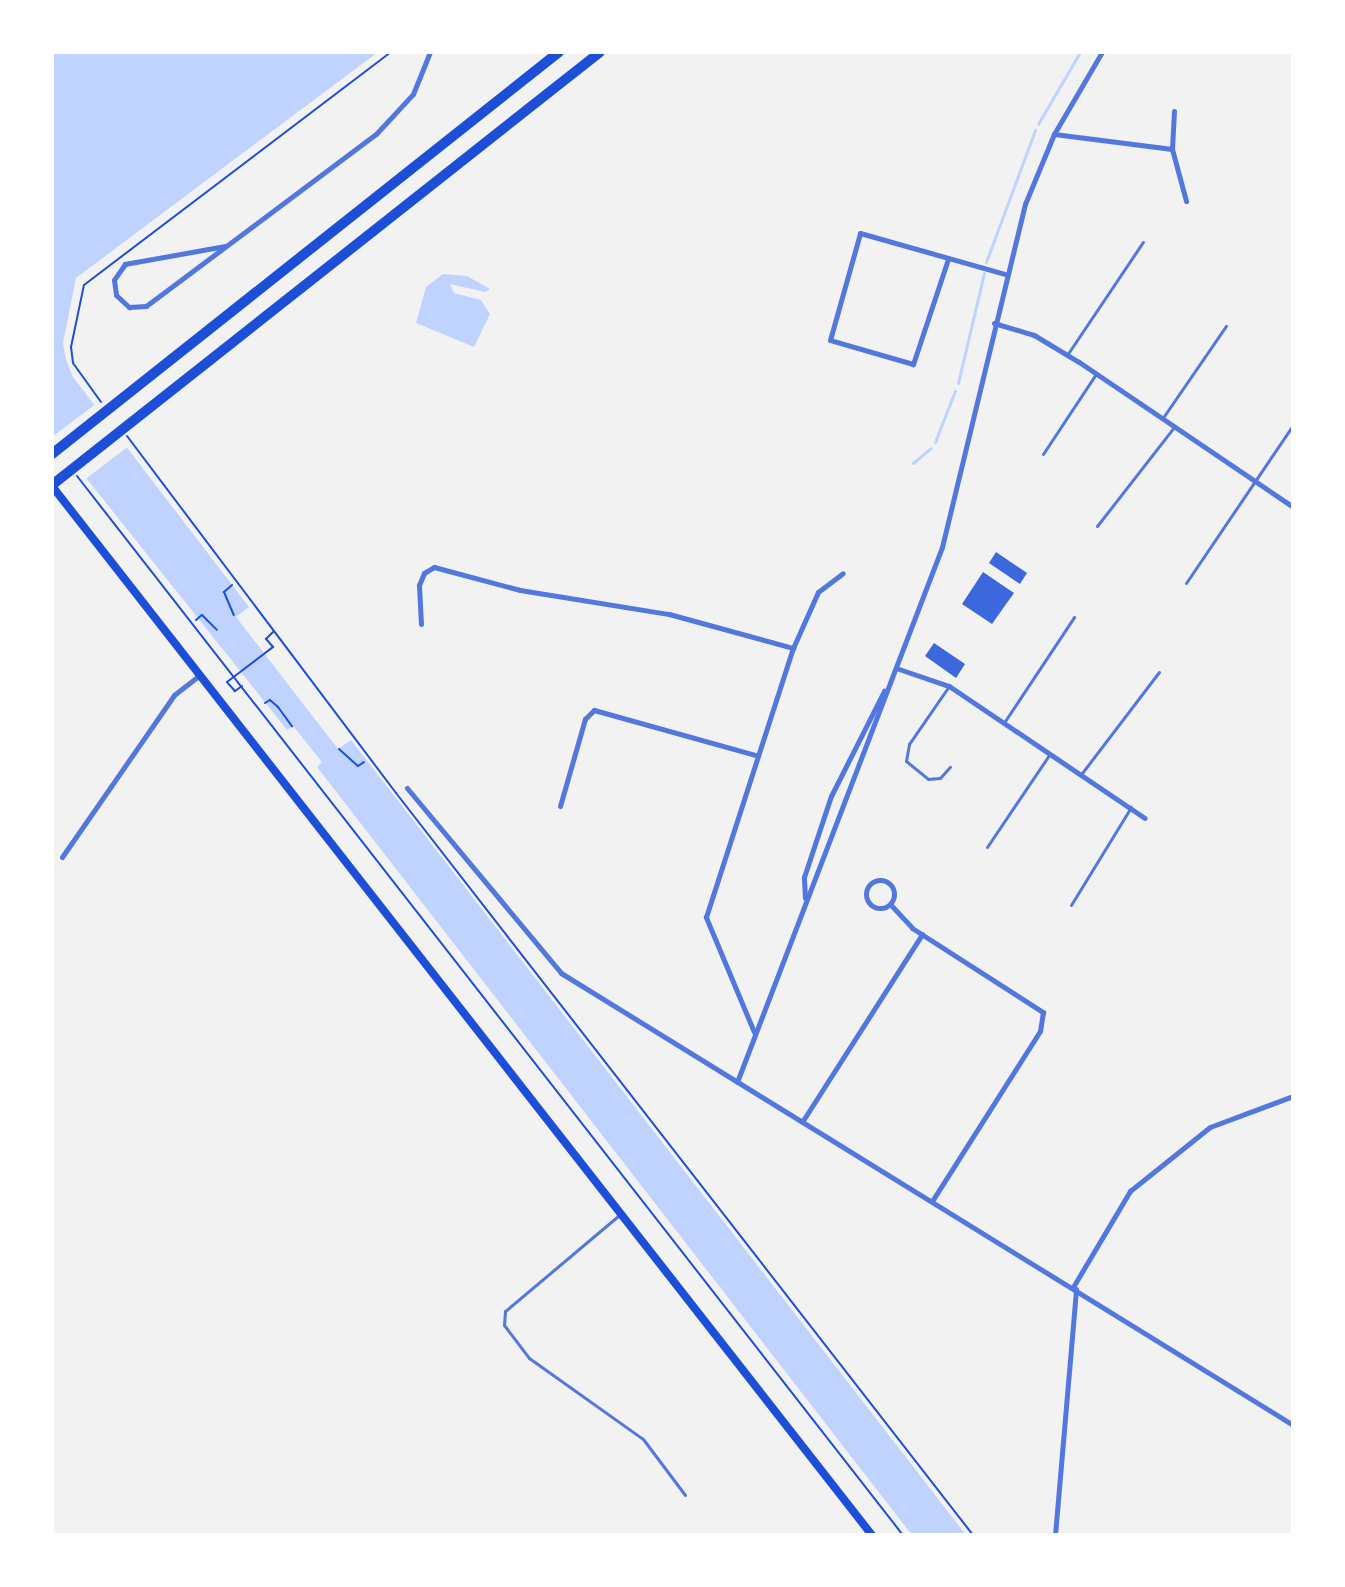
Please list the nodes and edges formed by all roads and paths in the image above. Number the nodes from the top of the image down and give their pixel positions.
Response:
1 (391, 52) edge
2 (430, 52) edge
3 (559, 52) edge
4 (600, 52) edge
5 (1102, 52) edge
6 (1174, 111) dead end
7 (1054, 134) junction
8 (1172, 149) junction
9 (1186, 201) dead end
10 (1143, 242) dead end
11 (225, 246) junction
12 (948, 259) junction
13 (1005, 274) junction
14 (994, 323) junction
15 (1226, 326) dead end
16 (1067, 355) junction
17 (1096, 374) junction
18 (110, 414) dead end
19 (1162, 419) junction
20 (1293, 425) edge
21 (120, 427) dead end
22 (1174, 427) junction
23 (52, 454) edge
24 (1043, 454) dead end
25 (71, 469) dead end
26 (1255, 481) junction
27 (52, 486) edge
28 (1293, 507) edge
29 (1097, 526) dead end
30 (843, 573) dead end
31 (1186, 583) dead end
32 (232, 585) dead end
33 (234, 615) dead end
34 (1074, 617) dead end
35 (196, 620) dead end
36 (421, 624) dead end
37 (217, 630) dead end
38 (274, 631) junction
39 (793, 648) junction
40 (898, 666) junction
41 (1159, 672) dead end
42 (200, 675) junction
43 (243, 685) junction
44 (949, 686) junction
45 (265, 703) dead end
46 (1005, 721) junction
47 (292, 726) dead end
48 (339, 749) dead end
49 (1051, 752) junction
50 (755, 755) junction
51 (364, 762) dead end
52 (950, 767) dead end
53 (1082, 773) junction
54 (407, 788) dead end
55 (560, 806) dead end
56 (1131, 807) junction
57 (1145, 818) dead end
58 (987, 847) dead end
59 (62, 857) dead end
60 (805, 898) junction
61 (890, 904) junction
62 (1071, 905) dead end
63 (922, 934) junction
64 (754, 1033) junction
65 (737, 1082) junction
66 (1293, 1096) edge
67 (802, 1122) junction
68 (932, 1201) junction
69 (621, 1213) junction
70 (1074, 1288) junction
71 (1293, 1425) edge
72 (685, 1495) dead end
73 (872, 1535) edge
74 (903, 1535) edge
75 (973, 1535) edge
76 (1055, 1535) edge

1 - 18 path
2 - 11 street
3 - 23 highway
4 - 27 highway
5 - 7 street
6 - 8 street
7 - 8 street
7 - 13 street
8 - 9 street
10 - 16 lane
11 - 11 street
12 - 12 street
12 - 13 street
13 - 14 street
14 - 16 street
14 - 40 street
15 - 19 lane
16 - 17 street
17 - 19 street
17 - 24 lane
19 - 22 street
20 - 26 lane
21 - 38 path
22 - 26 street
22 - 29 lane
25 - 43 path
26 - 28 street
26 - 31 lane
27 - 42 main road
30 - 39 street
32 - 33 path
34 - 46 lane
35 - 37 path
36 - 39 street
38 - 43 path
38 - 75 path
39 - 50 street
40 - 44 street
40 - 60 street
40 - 60 street
41 - 53 lane
42 - 59 street
42 - 69 main road
43 - 74 path
44 - 46 street
44 - 52 lane
45 - 47 path
46 - 49 street
48 - 51 path
49 - 53 street
49 - 58 lane
50 - 55 street
50 - 64 street
53 - 56 street
54 - 65 street
56 - 57 street
56 - 62 lane
60 - 64 street
61 - 61 street
61 - 63 street
63 - 67 street
63 - 68 street
64 - 65 street
65 - 67 street
66 - 70 street
67 - 68 street
68 - 70 street
69 - 72 lane
69 - 73 main road
70 - 71 street
70 - 76 street

